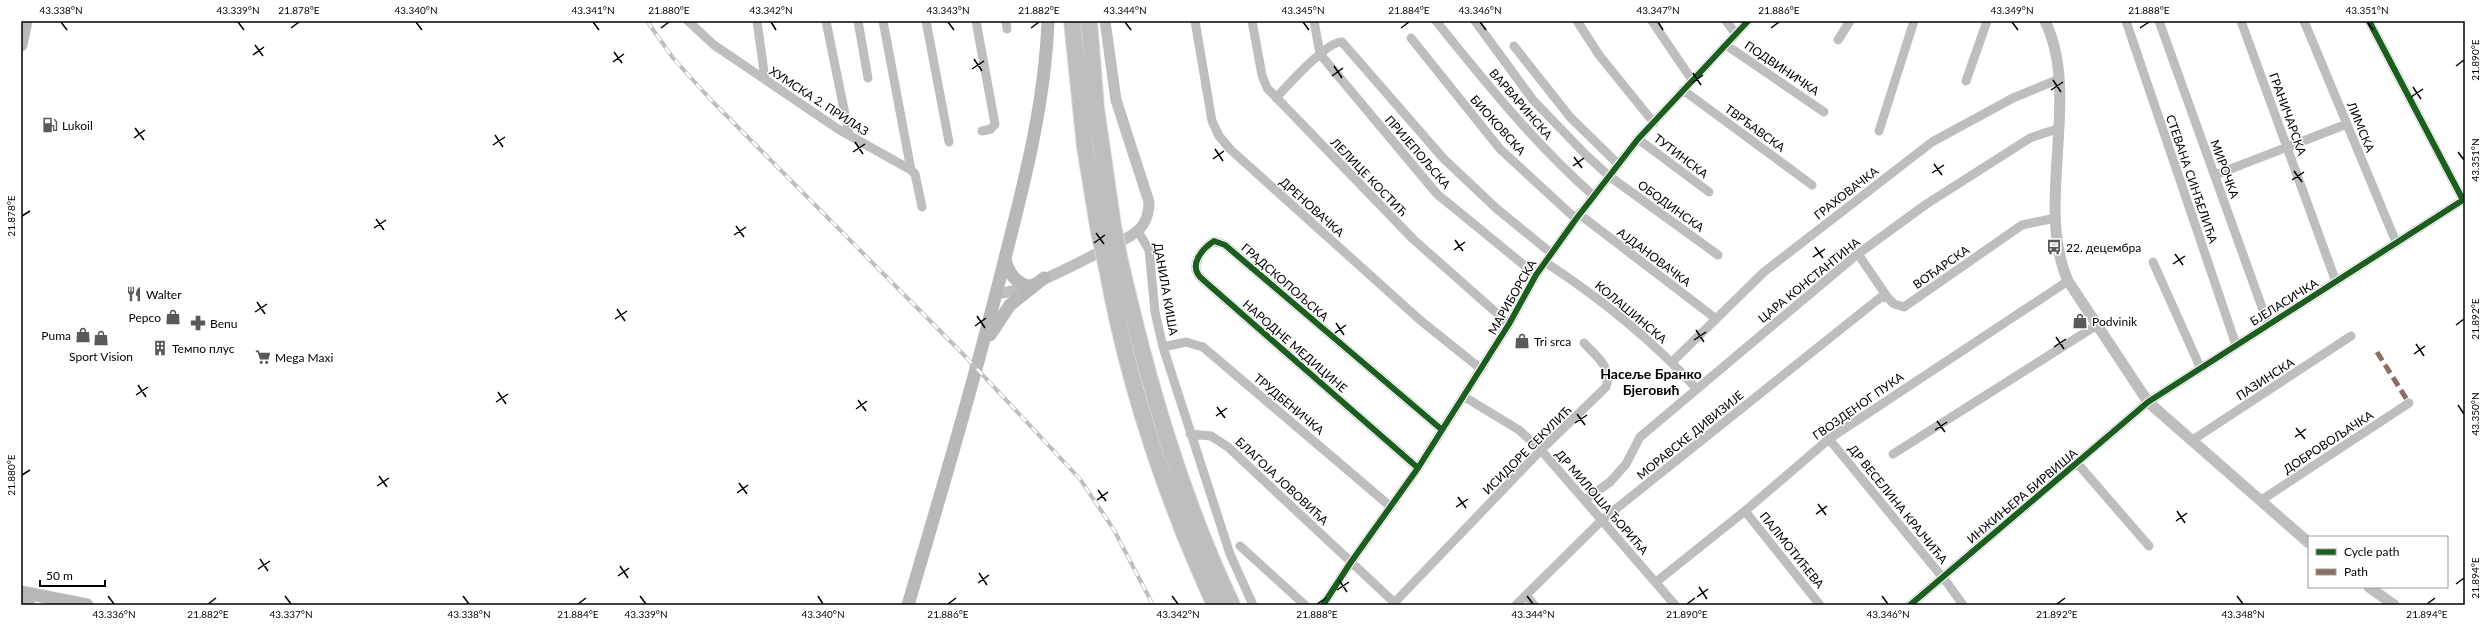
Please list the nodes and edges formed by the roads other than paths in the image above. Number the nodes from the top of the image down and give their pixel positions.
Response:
1 (26, 21) edge
2 (688, 21) edge
3 (756, 21) edge
4 (826, 21) edge
5 (858, 21) edge
6 (883, 21) edge
7 (926, 21) edge
8 (976, 21) edge
9 (1048, 21) edge
10 (1072, 21) edge
11 (1088, 21) edge
12 (1105, 21) edge
13 (1195, 21) edge
14 (1252, 21) edge
15 (1314, 21) edge
16 (1436, 21) edge
17 (1475, 21) edge
18 (1577, 21) edge
19 (1652, 21) edge
20 (1726, 21) edge
21 (1748, 21) edge
22 (1850, 21) edge
23 (1914, 21) edge
24 (1987, 21) edge
25 (2045, 21) edge
26 (2126, 21) edge
27 (2160, 21) edge
28 (2241, 21) edge
29 (2304, 21) edge
30 (2369, 21) edge
31 (1736, 34) junction
32 (1410, 38) dead end
33 (1838, 40) dead end
34 (21, 45) edge
35 (1726, 45) junction
36 (1514, 46) dead end
37 (1320, 54) junction
38 (868, 78) dead end
39 (765, 79) junction
40 (2059, 79) junction
41 (1692, 80) junction
42 (1966, 81) dead end
43 (1683, 90) junction
44 (1276, 98) junction
45 (1824, 112) dead end
46 (1654, 123) junction
47 (2347, 124) junction
48 (2057, 129) junction
49 (982, 131) dead end
50 (1879, 131) dead end
51 (849, 134) junction
52 (1638, 139) junction
53 (949, 142) dead end
54 (2287, 148) junction
55 (1618, 164) junction
56 (911, 170) junction
57 (2215, 175) junction
58 (1609, 176) junction
59 (1812, 185) dead end
60 (1709, 192) dead end
61 (1594, 196) junction
62 (922, 207) dead end
63 (1577, 216) junction
64 (2056, 218) junction
65 (1106, 229) junction
66 (1138, 231) junction
67 (2396, 242) junction
68 (1225, 245) joint
69 (1551, 253) junction
70 (1858, 254) junction
71 (1718, 256) dead end
72 (1005, 259) junction
73 (1545, 262) junction
74 (2153, 262) dead end
75 (1113, 264) junction
76 (1536, 275) junction
77 (1044, 278) junction
78 (2068, 281) junction
79 (2336, 282) junction
80 (1027, 286) junction
81 (997, 293) junction
82 (1888, 298) junction
83 (1715, 318) junction
84 (1510, 324) junction
85 (2268, 324) junction
86 (2097, 325) junction
87 (2351, 336) dead end
88 (1584, 343) dead end
89 (2236, 344) junction
90 (1163, 347) junction
91 (982, 350) junction
92 (1672, 362) junction
93 (2200, 367) junction
94 (1481, 369) junction
95 (1696, 388) junction
96 (1464, 396) junction
97 (2148, 402) junction
98 (2409, 403) dead end
99 (1441, 429) junction
100 (1190, 434) junction
101 (1829, 439) junction
102 (2191, 441) junction
103 (1541, 450) junction
104 (1893, 454) dead end
105 (2077, 463) junction
106 (1418, 468) junction
107 (1585, 500) junction
108 (2260, 502) junction
109 (1391, 507) junction
110 (1745, 511) junction
111 (1602, 520) junction
112 (2308, 542) edge
113 (1240, 546) dead end
114 (2149, 546) dead end
115 (1351, 562) junction
116 (1942, 578) junction
117 (1656, 582) junction
118 (2370, 588) edge
119 (21, 592) edge
120 (1526, 595) junction
121 (21, 603) edge
122 (1396, 604) edge
123 (29, 605) edge
124 (87, 605) edge
125 (908, 605) edge
126 (1215, 605) edge
127 (1232, 605) edge
128 (1253, 605) edge
129 (1305, 605) edge
130 (1323, 605) edge
131 (1516, 605) edge
132 (1534, 605) edge
133 (1675, 605) edge
134 (1820, 605) edge
135 (1910, 605) edge
136 (1963, 605) edge
137 (2394, 605) edge

1 - 34 main road
2 - 39 street, ХУМСКА 2. ПРИЛАЗ
3 - 39 street
4 - 51 street
5 - 38 street
6 - 56 street
7 - 53 street
8 - 49 street
9 - 72 main road
10 - 65 highway
11 - 65 highway
12 - 66 street
13 - 94 street, ДРЕНОВАЧКА
14 - 44 street, ЛЕЛИЦЕ КОСТИЋ
15 - 37 street, ПРИЈЕПОЉСКА
16 - 61 street, ВАРВАРИНСКА
17 - 58 street, ОБОДИНСКА
18 - 46 street
19 - 41 street
20 - 31 street
21 - 31 street, МАРИБОРСКА
22 - 33 street
23 - 50 street
24 - 42 street
25 - 40 street
26 - 89 street, СТЕВАНА СИНЂЕЛИЋА
27 - 57 street, МИРОЧКА
28 - 54 street, ГРАНИЧАРСКА
29 - 47 street, ЛИМСКА
30 - 67 street, БЈЕЛАСИЧКА
31 - 35 street, МАРИБОРСКА
32 - 63 street, БИОКОВСКА
35 - 41 street, МАРИБОРСКА
35 - 45 street, ПОДВИНИЧКА
36 - 55 street
37 - 44 street
37 - 69 street
37 - 76 street, ПРИЈЕПОЉСКА
39 - 51 street, ХУМСКА 2. ПРИЛАЗ
40 - 48 street
40 - 83 street, ГРАХОВАЧКА
41 - 43 street, МАРИБОРСКА
43 - 46 street, МАРИБОРСКА
43 - 59 street, ТВРЂАВСКА
44 - 84 street, ЛЕЛИЦЕ КОСТИЋ
46 - 52 street, МАРИБОРСКА
47 - 54 street
47 - 67 street, ЛИМСКА
48 - 64 street
48 - 70 street, ЦАРА КОНСТАНТИНА
51 - 56 street, ХУМСКА 2. ПРИЛАЗ
52 - 55 street, МАРИБОРСКА
52 - 60 street, ТУТИНСКА
54 - 57 street
54 - 79 street, ГРАНИЧАРСКА
55 - 58 street, МАРИБОРСКА
56 - 62 street
57 - 85 street, МИРОЧКА
58 - 61 street, МАРИБОРСКА
58 - 71 street, ОБОДИНСКА
61 - 63 street, МАРИБОРСКА
63 - 69 street, МАРИБОРСКА
63 - 83 street, АЈДАНОВАЧКА
64 - 78 street
64 - 82 street, ВОЋАРСКА
65 - 75 highway, bridge
66 - 77 street
66 - 90 street, ДАНИЛА КИША
67 - 79 street, БЈЕЛАСИЧКА
68 - 99 street, ГРАДСКОПОЉСКА
68 - 106 street, НАРОДНЕ МЕДИЦИНЕ
69 - 73 street, МАРИБОРСКА
70 - 82 street, ВОЋАРСКА
70 - 95 street, ЦАРА КОНСТАНТИНА
72 - 80 main road
72 - 81 main road
73 - 76 street, МАРИБОРСКА
73 - 92 street, КОЛАШИНСКА
74 - 93 street
75 - 126 highway
75 - 127 highway
76 - 84 street, МАРИБОРСКА
77 - 80 street
77 - 91 main road
78 - 86 street
78 - 101 street, ГВОЗДЕНОГ ПУКА
79 - 85 street, БЈЕЛАСИЧКА
80 - 81 street
81 - 91 main road
82 - 111 street, МОРАВСКЕ ДИВИЗИЈЕ
83 - 92 street, ГРАХОВАЧКА
84 - 94 street, МАРИБОРСКА
85 - 89 street, БЈЕЛАСИЧКА
86 - 97 street
86 - 104 street
87 - 102 street, ПАЗИНСКА
88 - 103 street, ИСИДОРЕ СЕКУЛИЋ
89 - 93 street, БЈЕЛАСИЧКА
90 - 100 street, ДАНИЛА КИША
90 - 109 street, ТРУДБЕНИЧКА
91 - 125 main road
92 - 95 street, КОЛАШИНСКА
93 - 97 street, БЈЕЛАСИЧКА
94 - 96 street, МАРИБОРСКА
95 - 107 street, ЦАРА КОНСТАНТИНА
96 - 99 street, МАРИБОРСКА
96 - 103 street, ДР МИЛОША ЂОРИЋА
97 - 102 street
97 - 105 street, ИНЖИЊЕРА БИРВИША
98 - 108 street, ДОБРОВОЉАЧКА
99 - 106 street, МАРИБОРСКА
100 - 115 street, БЛАГОЈА ЈОВОВИЋА
100 - 128 street, ДАНИЛА КИША
101 - 110 street, ГВОЗДЕНОГ ПУКА
101 - 116 street, ДР ВЕСЕЛИНА КРАЈЧИЋА
102 - 108 street
103 - 107 street, ДР МИЛОША ЂОРИЋА
103 - 122 street, ИСИДОРЕ СЕКУЛИЋ
105 - 114 street
105 - 116 street, ИНЖИЊЕРА БИРВИША
106 - 109 street, МАРИБОРСКА
107 - 111 street, ДР МИЛОША ЂОРИЋА
108 - 112 street
109 - 115 street, МАРИБОРСКА
110 - 117 street, ГВОЗДЕНОГ ПУКА
110 - 134 street, ПАЛМОТИЋЕВА
111 - 117 street, ДР МИЛОША ЂОРИЋА
111 - 120 street, МОРАВСКЕ ДИВИЗИЈЕ
113 - 129 street
115 - 122 street, БЛАГОЈА ЈОВОВИЋА
115 - 130 street, МАРИБОРСКА
116 - 135 street, ИНЖИЊЕРА БИРВИША
116 - 136 street, ДР ВЕСЕЛИНА КРАЈЧИЋА
117 - 133 street, ДР МИЛОША ЂОРИЋА
118 - 137 street
119 - 124 main road
120 - 131 street, МОРАВСКЕ ДИВИЗИЈЕ
120 - 132 street
121 - 123 main road

